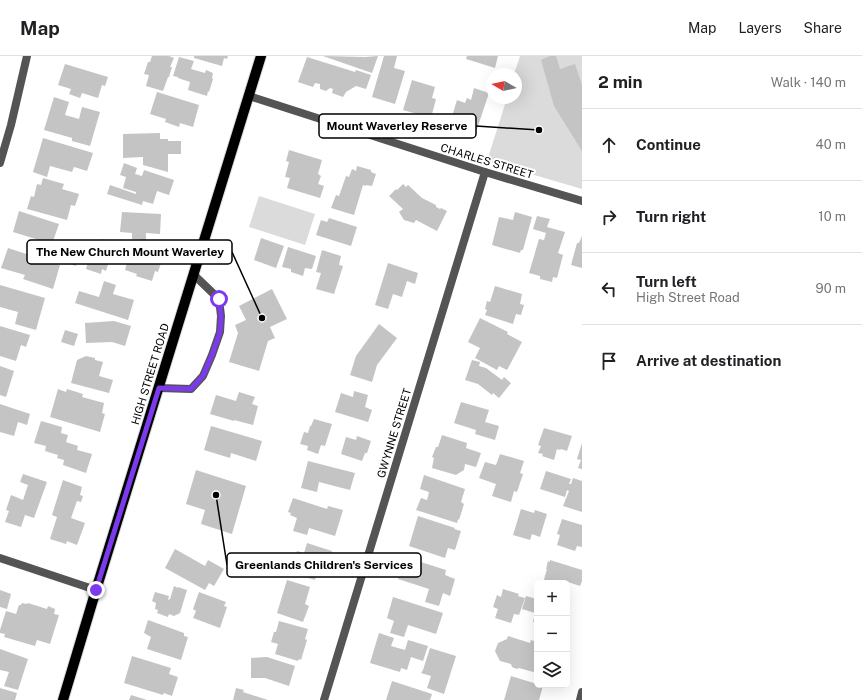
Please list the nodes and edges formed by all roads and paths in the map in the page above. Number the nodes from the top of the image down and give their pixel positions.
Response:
1 (27, 56) edge
2 (261, 56) edge
3 (248, 96) junction
4 (0, 163) edge
5 (484, 172) junction
6 (582, 201) edge
7 (194, 275) junction
8 (159, 388) junction
9 (0, 558) edge
10 (96, 590) junction
11 (582, 692) edge
12 (63, 700) edge
13 (324, 700) edge
14 (580, 700) edge

1 - 4 street
2 - 3 main road, HIGH STREET ROAD
3 - 5 street, CHARLES STREET
3 - 7 main road, HIGH STREET ROAD
5 - 6 street, CHARLES STREET
5 - 13 street, GWYNNE STREET
7 - 8 main road, HIGH STREET ROAD
7 - 8 street
8 - 10 main road, HIGH STREET ROAD
9 - 10 street
10 - 12 main road, HIGH STREET ROAD
11 - 14 street

